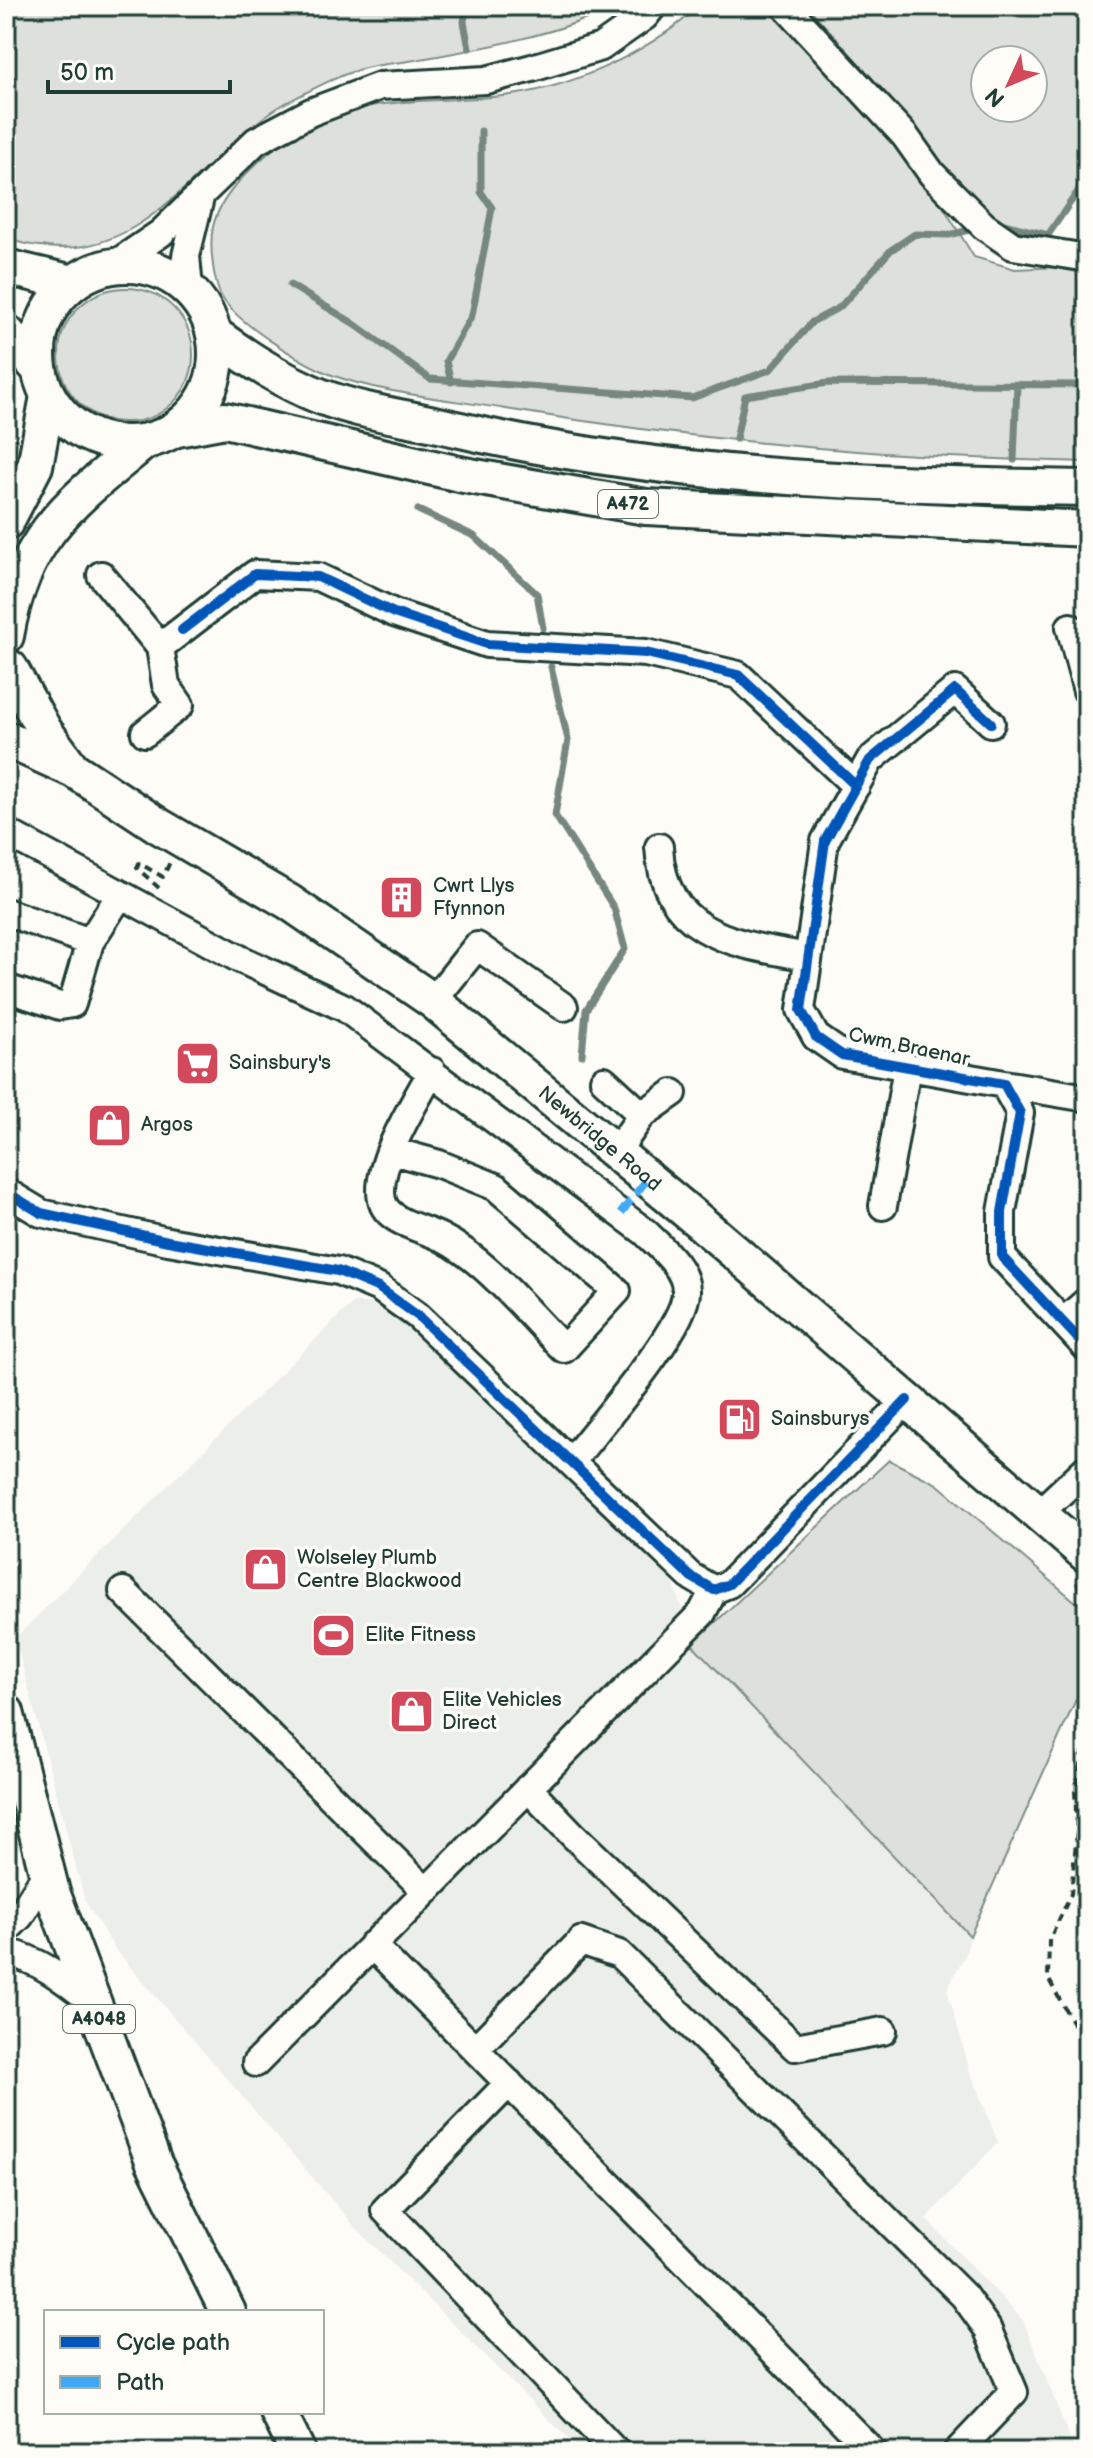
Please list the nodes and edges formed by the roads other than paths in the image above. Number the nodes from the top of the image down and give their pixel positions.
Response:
1 (653, 6) edge
2 (785, 6) edge
3 (200, 198) junction
4 (1087, 258) edge
5 (114, 265) junction
6 (6, 267) edge
7 (73, 283) junction
8 (189, 289) junction
9 (6, 332) edge
10 (215, 335) junction
11 (43, 382) junction
12 (177, 429) junction
13 (144, 442) junction
14 (1087, 488) edge
15 (6, 522) edge
16 (1087, 529) edge
17 (101, 575) dead end
18 (1070, 627) dead end
19 (160, 647) junction
20 (7, 659) edge
21 (1087, 691) edge
22 (991, 723) dead end
23 (145, 733) dead end
24 (6, 739) edge
25 (74, 770) junction
26 (856, 786) junction
27 (6, 832) edge
28 (659, 847) dead end
29 (120, 895) junction
30 (6, 912) edge
31 (90, 942) junction
32 (808, 957) junction
33 (6, 988) edge
34 (433, 1001) junction
35 (564, 1007) dead end
36 (907, 1067) junction
37 (432, 1071) junction
38 (604, 1080) dead end
39 (1004, 1084) junction
40 (673, 1093) dead end
41 (1087, 1098) edge
42 (642, 1115) junction
43 (392, 1151) junction
44 (616, 1152) junction
45 (6, 1192) edge
46 (883, 1206) dead end
47 (1087, 1301) edge
48 (1063, 1322) junction
49 (1087, 1348) edge
50 (907, 1400) junction
51 (572, 1461) junction
52 (1087, 1468) edge
53 (1038, 1514) junction
54 (1087, 1555) edge
55 (714, 1590) junction
56 (123, 1591) dead end
57 (6, 1712) edge
58 (528, 1788) junction
59 (47, 1872) junction
60 (426, 1891) junction
61 (6, 1930) edge
62 (372, 1945) junction
63 (6, 1952) edge
64 (94, 2003) junction
65 (883, 2031) dead end
66 (475, 2049) junction
67 (256, 2063) dead end
68 (509, 2083) junction
69 (227, 2310) edge
70 (279, 2414) edge
71 (298, 2452) edge
72 (616, 2452) edge
73 (873, 2452) edge
74 (957, 2452) edge

1 - 3 street
2 - 4 street
3 - 5 street
3 - 8 street
5 - 7 main road, A472
5 - 8 main road, A472
6 - 7 main road
7 - 11 main road, A472
8 - 10 main road, A472
9 - 11 main road, A472
10 - 12 main road, A472
10 - 14 main road, A472
11 - 13 main road, A472
11 - 15 main road
12 - 13 main road, A472
12 - 16 main road, A472
13 - 20 main road
17 - 19 street
18 - 21 street
19 - 23 street
19 - 26 street
20 - 25 main road, Newbridge Road
22 - 26 street, Cwm Braenar
24 - 25 main road, Newbridge Road
25 - 34 main road, Newbridge Road
26 - 32 street, Cwm Braenar
27 - 29 street
28 - 32 street
29 - 31 street
29 - 37 street
30 - 31 street
31 - 33 street
32 - 36 street, Cwm Braenar
34 - 35 street
34 - 44 main road, Newbridge Road
36 - 39 street, Cwm Braenar
36 - 46 street
37 - 43 street
37 - 51 street
38 - 42 street
39 - 41 street, Cwm Braenar
39 - 48 street
40 - 42 street
42 - 44 street
43 - 43 street
44 - 50 main road, Newbridge Road
45 - 51 street
47 - 48 street
48 - 49 street
50 - 53 main road, Newbridge Road
50 - 55 street
51 - 55 street
52 - 53 street
53 - 54 main road, Newbridge Road
55 - 58 street
56 - 60 street
57 - 59 main road, A4048
58 - 60 street
58 - 65 street
59 - 61 street
59 - 64 main road, A4048
60 - 62 street
62 - 66 street
62 - 67 street
63 - 64 street
64 - 69 main road, A4048
66 - 68 street
66 - 74 street
68 - 72 street
68 - 73 street
70 - 71 main road

